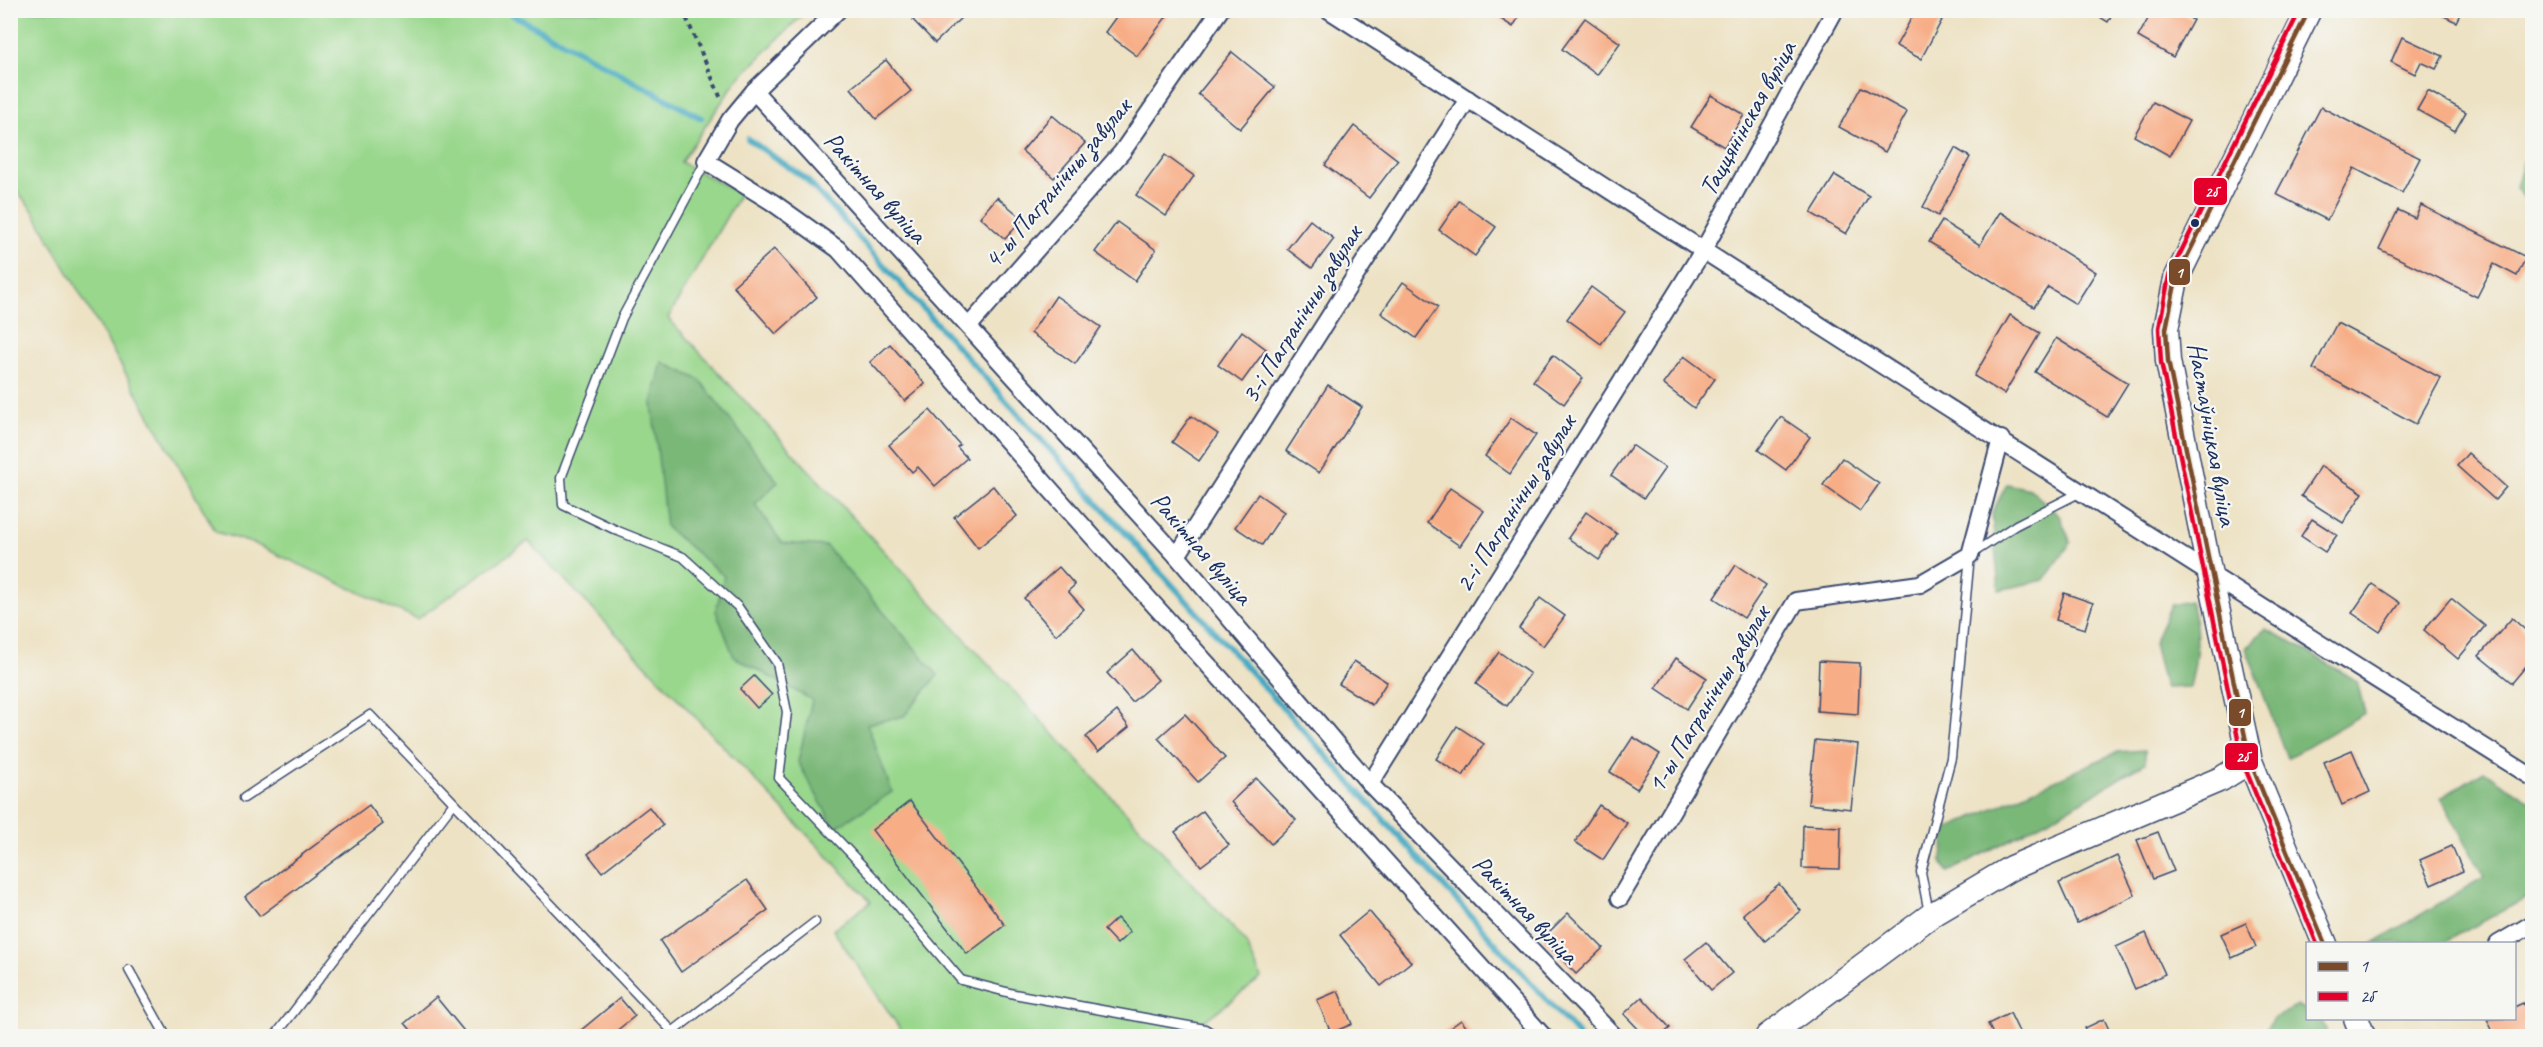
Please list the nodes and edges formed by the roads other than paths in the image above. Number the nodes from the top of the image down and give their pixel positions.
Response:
1 (838, 10) edge
2 (1220, 10) edge
3 (1329, 10) edge
4 (1835, 10) edge
5 (2309, 10) edge
6 (754, 91) junction
7 (1468, 99) junction
8 (706, 161) junction
9 (1704, 249) junction
10 (969, 326) junction
11 (2001, 439) junction
12 (2082, 491) junction
13 (1970, 555) junction
14 (1177, 556) junction
15 (2210, 575) junction
16 (2250, 761) junction
17 (2532, 777) edge
18 (1370, 784) junction
19 (243, 798) dead end
20 (454, 803) junction
21 (1620, 898) dead end
22 (1930, 916) junction
23 (815, 922) dead end
24 (2532, 924) edge
25 (2324, 942) edge
26 (2501, 942) edge
27 (129, 970) dead end
28 (670, 1034) edge
29 (166, 1036) edge
30 (274, 1036) edge
31 (1216, 1036) edge
32 (1543, 1036) edge
33 (1614, 1036) edge
34 (1768, 1036) edge

1 - 6 street
2 - 10 street, 4-ы Пагранічны завулак
3 - 7 street
4 - 9 street, Таццянінская вуліца
5 - 15 street, Настаўніцкая вуліца
6 - 8 street
6 - 10 street, Ракітная вуліца
7 - 9 street
7 - 14 street, 3-і Пагранічны завулак
8 - 31 lane
8 - 32 street
9 - 11 street
9 - 18 street, 2-і Пагранічны завулак
10 - 14 street, Ракітная вуліца
11 - 12 street
11 - 13 street
12 - 13 lane
12 - 15 street
13 - 21 street, 1-ы Пагранічны завулак
13 - 22 lane
14 - 18 street, Ракітная вуліца
15 - 16 street, Настаўніцкая вуліца
15 - 17 street
16 - 22 street
16 - 25 street
18 - 33 street, Ракітная вуліца
19 - 20 lane
20 - 28 lane
20 - 30 lane
22 - 34 street
23 - 28 lane
24 - 26 street
27 - 29 lane

